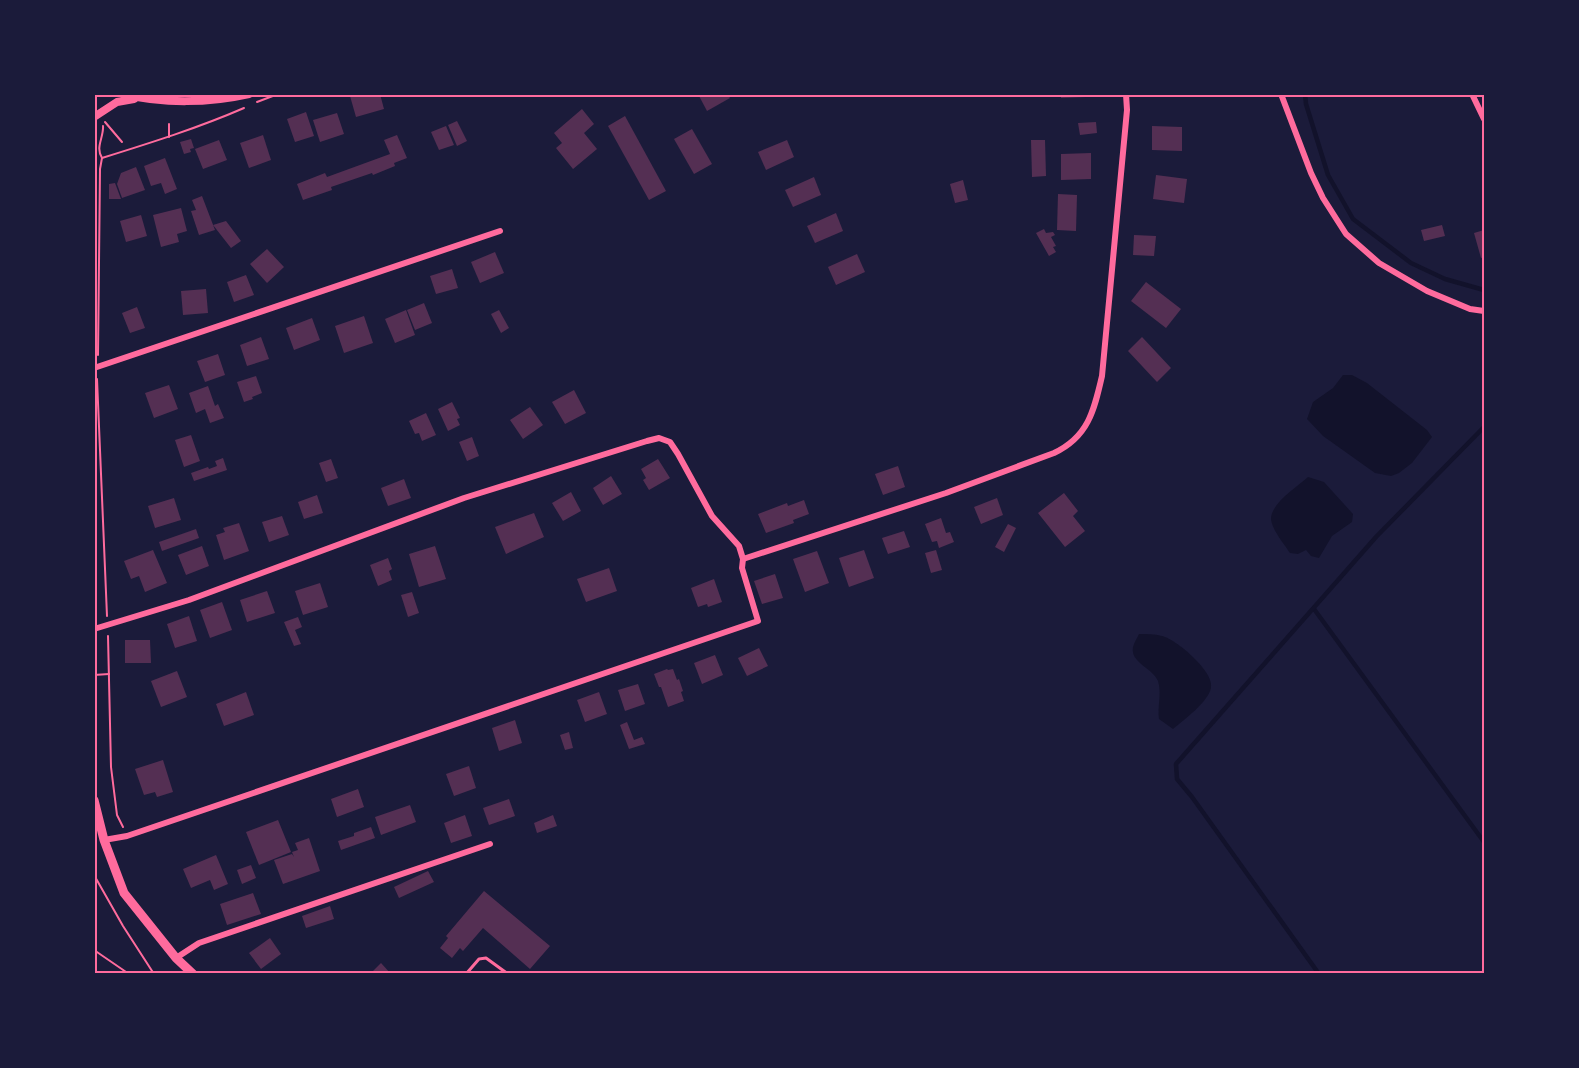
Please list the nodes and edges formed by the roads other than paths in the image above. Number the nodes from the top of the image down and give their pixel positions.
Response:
1 (123, 94) edge
2 (249, 94) edge
3 (1126, 94) edge
4 (1281, 94) edge
5 (1472, 94) edge
6 (140, 98) junction
7 (94, 117) edge
8 (1485, 119) edge
9 (500, 231) dead end
10 (1485, 311) edge
11 (95, 368) edge
12 (743, 559) junction
13 (94, 629) edge
14 (94, 800) edge
15 (94, 834) edge
16 (104, 840) junction
17 (490, 844) dead end
18 (176, 958) junction
19 (193, 974) edge
20 (466, 974) edge
21 (508, 974) edge

1 - 6 street
2 - 6 street
3 - 12 street
4 - 10 street
5 - 8 street
6 - 7 street
9 - 11 street
12 - 13 street
12 - 16 street
14 - 16 main road
15 - 16 street
16 - 18 main road
17 - 18 street
18 - 19 main road
20 - 21 lane

